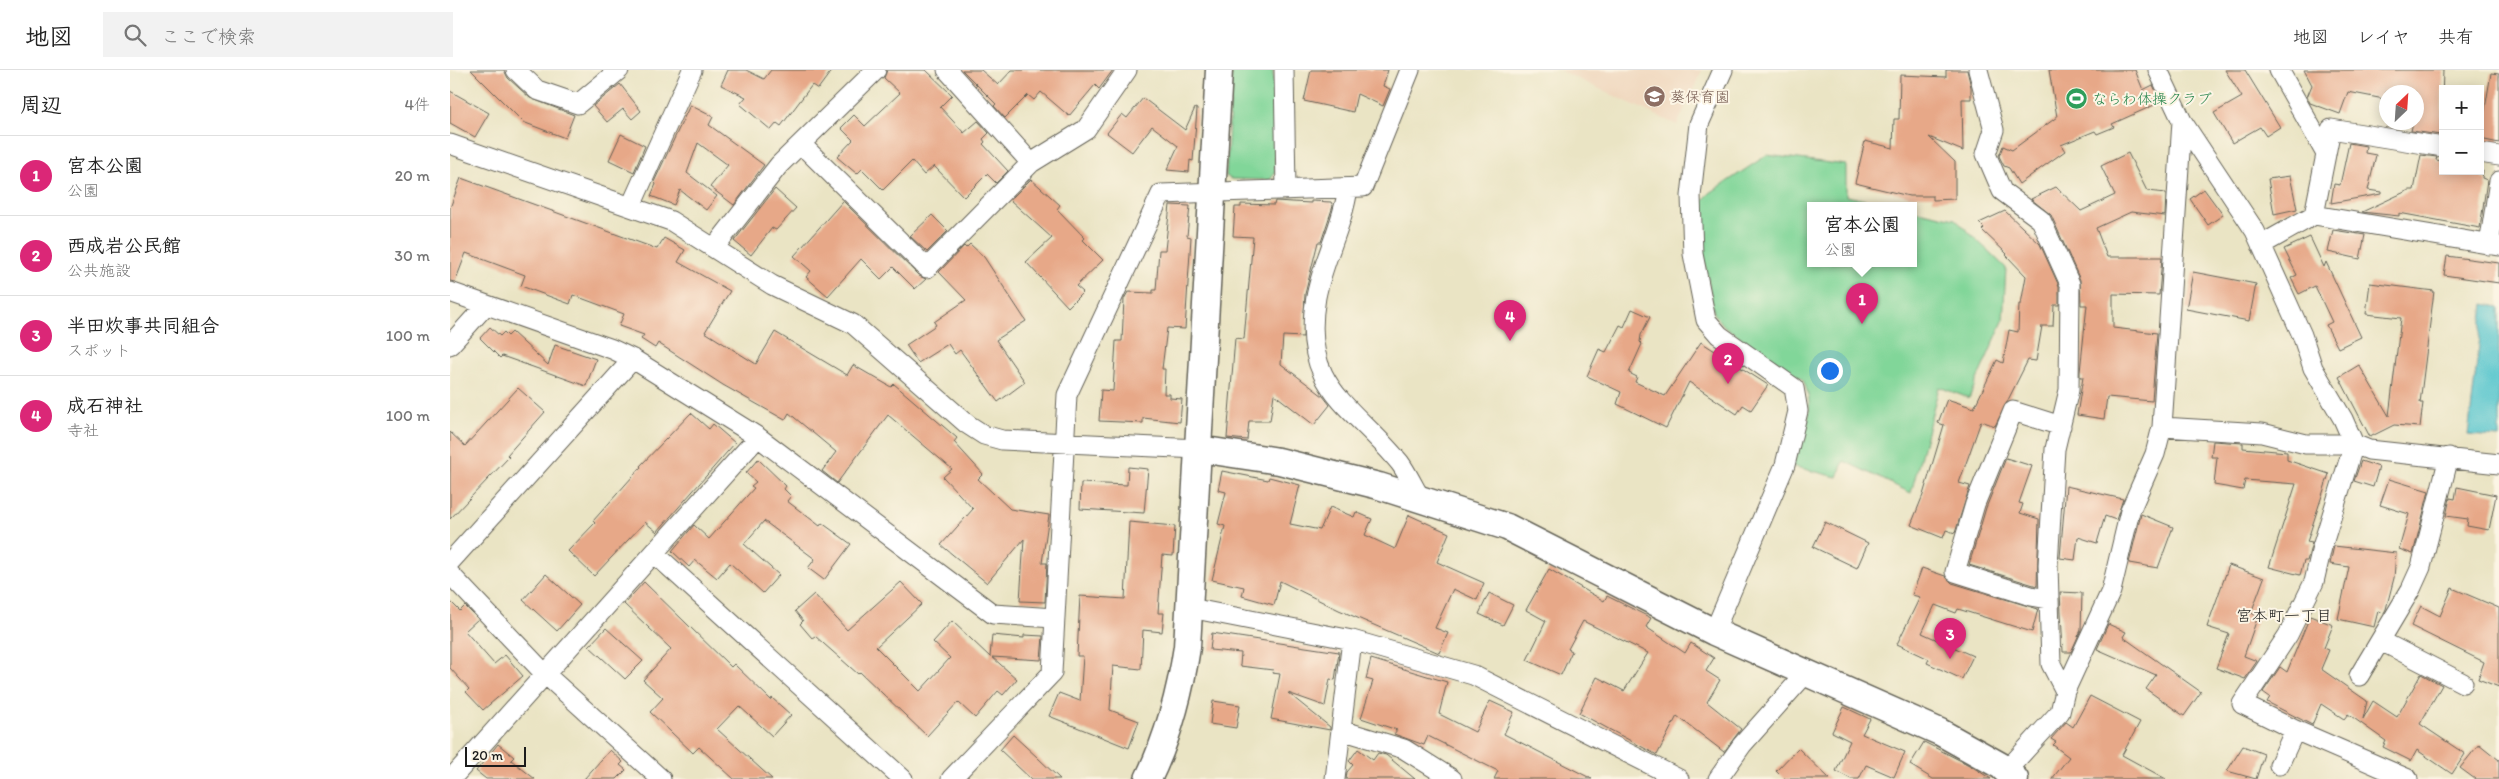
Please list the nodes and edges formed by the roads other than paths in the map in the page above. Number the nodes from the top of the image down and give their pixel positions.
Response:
1 (516, 70) edge
2 (619, 70) edge
3 (692, 70) edge
4 (876, 70) edge
5 (947, 70) edge
6 (1126, 70) edge
7 (1219, 70) edge
8 (1284, 70) edge
9 (1410, 70) edge
10 (1723, 70) edge
11 (1978, 70) edge
12 (2158, 70) edge
13 (2279, 70) edge
14 (2182, 121) junction
15 (450, 144) edge
16 (801, 144) junction
17 (2439, 146) edge
18 (2326, 154) junction
19 (2484, 154) edge
20 (2499, 156) edge
21 (1031, 163) junction
22 (2499, 181) edge
23 (1348, 188) junction
24 (1286, 189) junction
25 (1213, 192) junction
26 (631, 206) junction
27 (2314, 215) junction
28 (2261, 245) junction
29 (2494, 245) edge
30 (714, 248) junction
31 (450, 292) edge
32 (486, 305) junction
33 (450, 345) edge
34 (633, 359) junction
35 (2061, 426) junction
36 (2162, 427) junction
37 (758, 436) junction
38 (1064, 443) junction
39 (2354, 444) junction
40 (1199, 449) junction
41 (2449, 457) junction
42 (2499, 464) edge
43 (1421, 499) junction
44 (654, 553) junction
45 (450, 562) edge
46 (450, 574) edge
47 (2048, 598) junction
48 (1190, 608) junction
49 (1054, 618) junction
50 (1714, 632) junction
51 (1352, 640) junction
52 (2380, 641) junction
53 (1806, 672) junction
54 (545, 674) junction
55 (2359, 676) dead end
56 (2463, 683) dead end
57 (2064, 692) junction
58 (1341, 730) junction
59 (2295, 730) junction
60 (2279, 764) dead end
61 (2011, 775) edge
62 (451, 779) edge
63 (661, 779) edge
64 (903, 779) edge
65 (951, 779) edge
66 (1148, 779) edge
67 (1335, 779) edge
68 (1452, 779) edge
69 (1679, 779) edge
70 (1718, 779) edge
71 (2408, 779) edge

1 - 2 street
3 - 26 street
4 - 16 street
5 - 21 street
6 - 21 street
7 - 25 street
8 - 24 street
9 - 23 street
10 - 50 street
11 - 35 street
12 - 14 street
13 - 18 street
14 - 28 street
14 - 36 street
15 - 26 street
16 - 21 street
16 - 30 street
17 - 18 street
18 - 27 street
19 - 20 street
22 - 29 street
23 - 24 street
23 - 43 street
24 - 25 street
25 - 38 street
25 - 40 street
26 - 30 street
27 - 28 street
27 - 29 street
28 - 39 street
30 - 38 street
31 - 32 street
32 - 33 street
32 - 34 street
34 - 37 street
34 - 45 street
35 - 47 street
35 - 47 street
36 - 39 street
36 - 57 street
37 - 44 street
37 - 49 street
38 - 40 street
38 - 49 street
39 - 41 street
39 - 59 street
40 - 43 street
40 - 48 street
41 - 42 street
41 - 52 street
43 - 50 street
44 - 54 street
44 - 64 street
46 - 54 street
47 - 57 street
48 - 51 street
48 - 66 street
49 - 65 street
50 - 53 street
51 - 58 street
51 - 69 street
52 - 55 street
52 - 56 street
53 - 61 street
53 - 70 street
54 - 62 street
54 - 63 street
57 - 61 street
58 - 67 street
58 - 68 street
59 - 60 street
59 - 71 street

